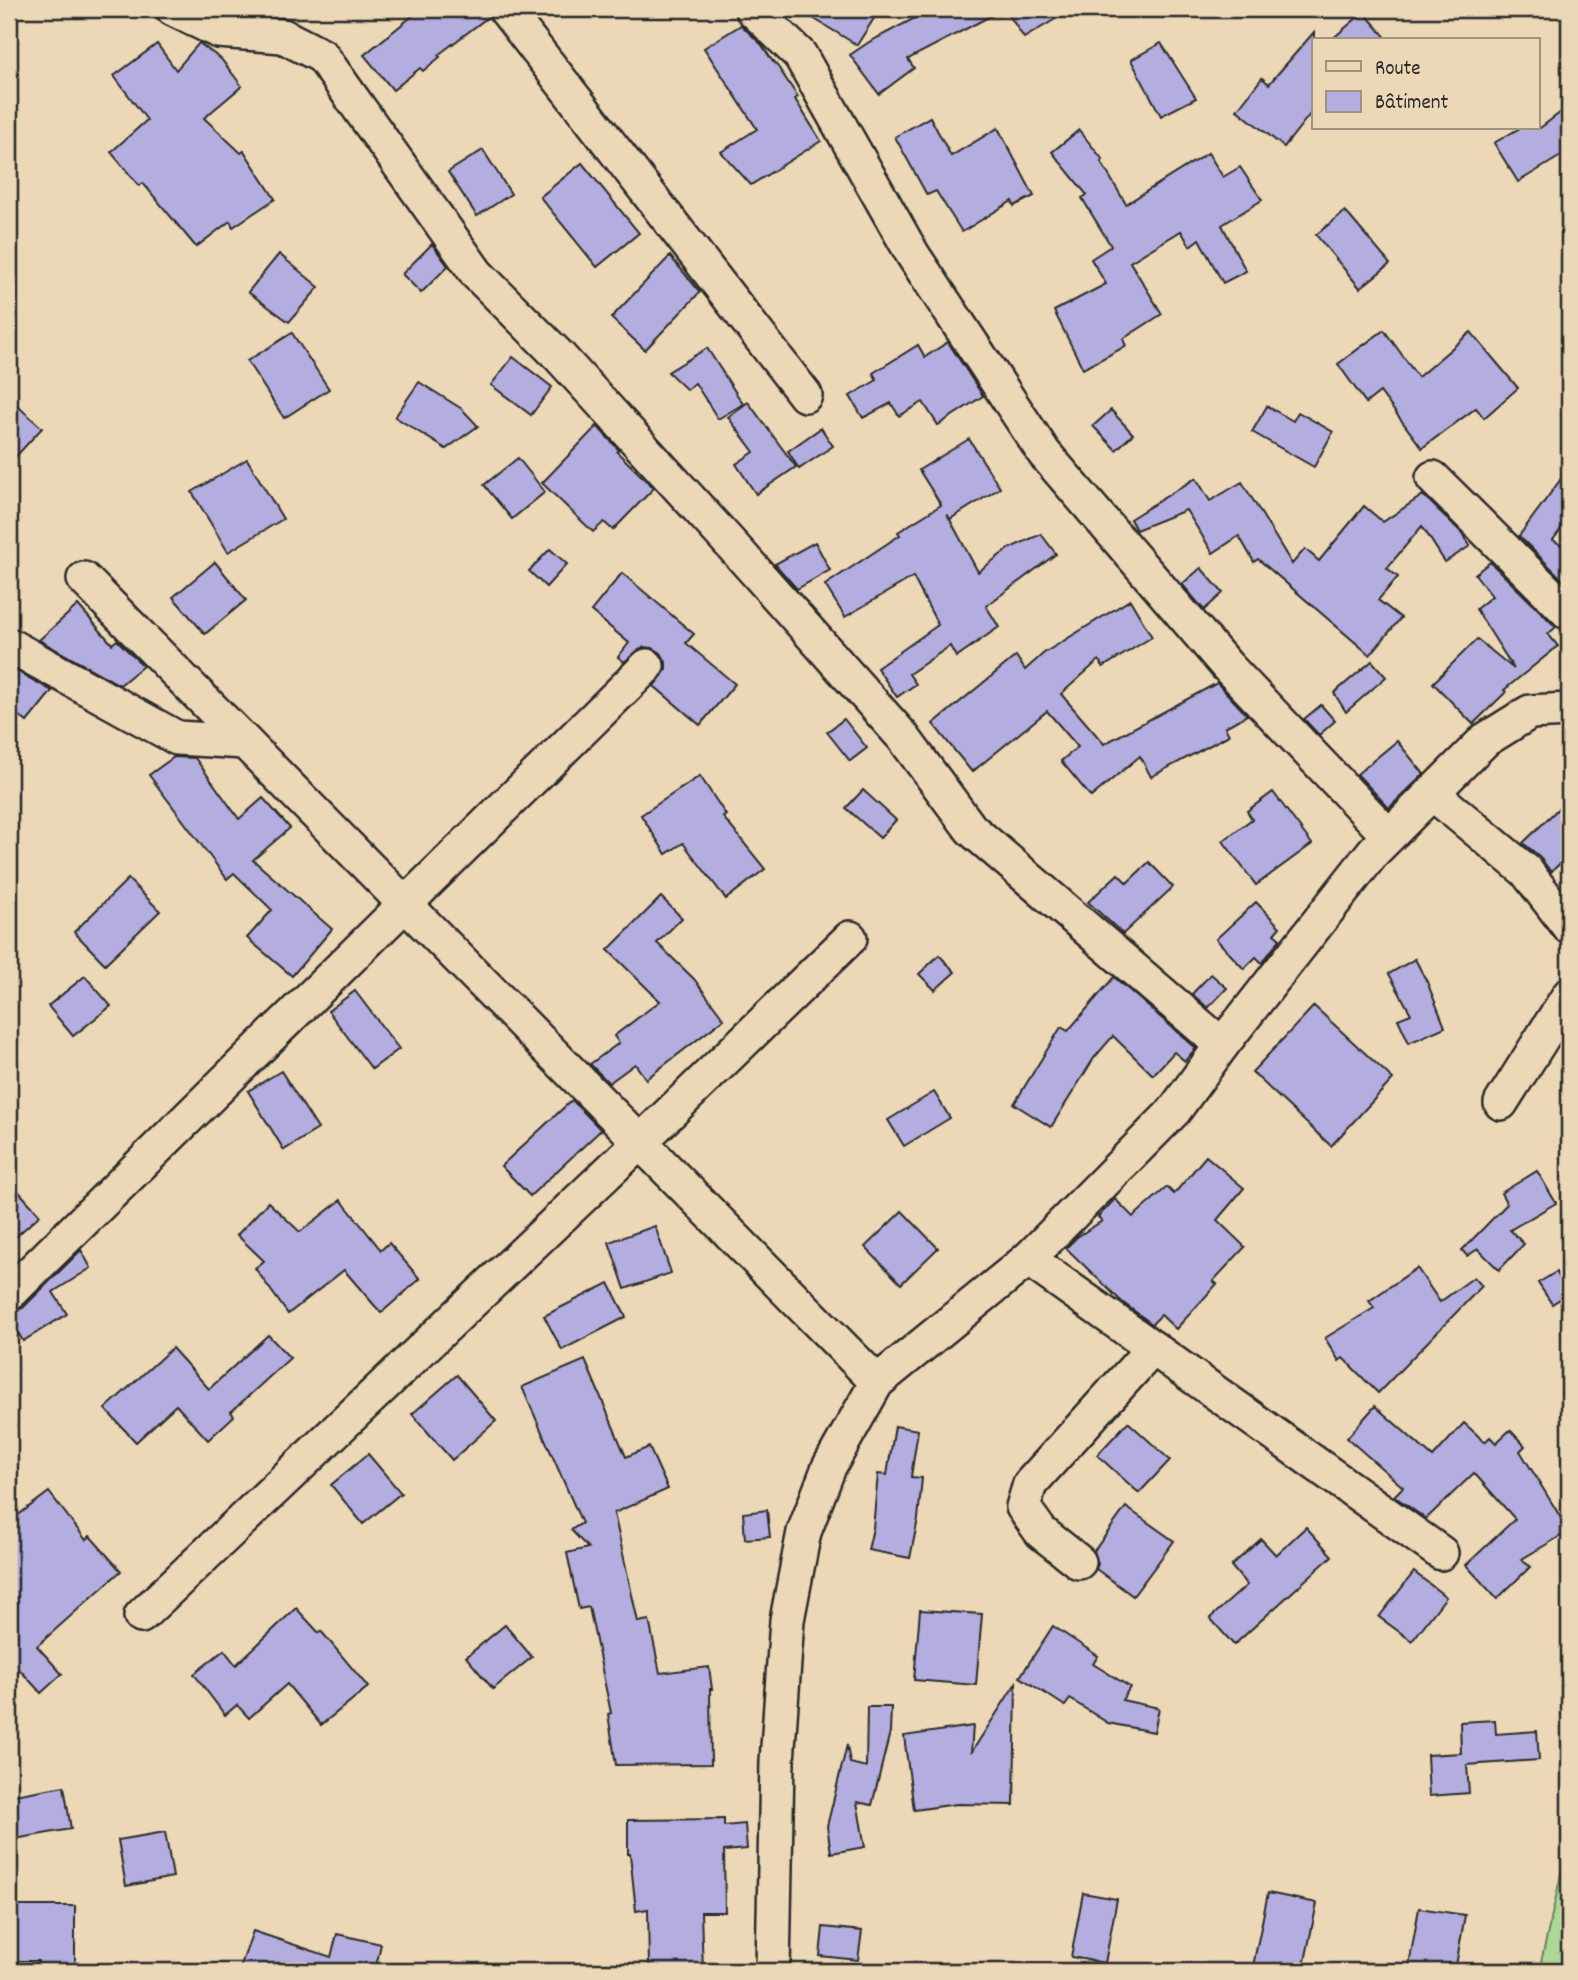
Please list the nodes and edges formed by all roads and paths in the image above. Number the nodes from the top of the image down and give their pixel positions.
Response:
1 (173, 9) edge
2 (505, 9) edge
3 (752, 9) edge
4 (805, 395) dead end
5 (1433, 478) dead end
6 (84, 579) dead end
7 (1569, 613) edge
8 (9, 645) edge
9 (647, 667) dead end
10 (1569, 708) edge
11 (245, 742) junction
12 (1432, 793) junction
13 (1388, 835) junction
14 (407, 905) junction
15 (1569, 927) edge
16 (850, 938) dead end
17 (1569, 995) edge
18 (1222, 1045) junction
19 (1501, 1102) dead end
20 (640, 1142) junction
21 (1028, 1259) junction
22 (9, 1294) edge
23 (1153, 1348) junction
24 (877, 1382) junction
25 (1441, 1553) dead end
26 (1079, 1562) dead end
27 (141, 1616) dead end
28 (778, 1971) edge

1 - 18 street
2 - 4 street
3 - 13 street
5 - 7 street
6 - 11 street
8 - 11 street
9 - 14 street
10 - 12 street
11 - 14 street
12 - 13 street
12 - 15 street
13 - 18 street
14 - 20 street
14 - 22 street
16 - 20 street
17 - 19 street
18 - 21 street
20 - 24 street
20 - 27 street
21 - 23 street
21 - 24 street
23 - 25 street
23 - 26 street
24 - 28 street

